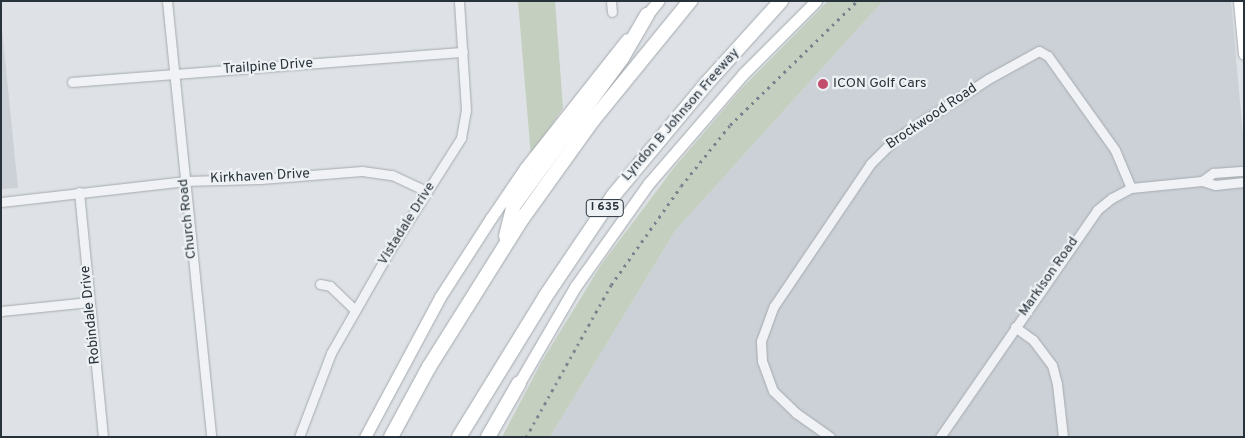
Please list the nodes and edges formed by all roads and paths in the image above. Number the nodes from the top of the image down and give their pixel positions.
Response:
1 (167, 1) edge
2 (459, 1) edge
3 (611, 1) edge
4 (658, 1) edge
5 (690, 1) edge
6 (781, 1) edge
7 (816, 1) edge
8 (1239, 1) edge
9 (612, 12) dead end
10 (647, 15) junction
11 (1244, 48) edge
12 (463, 52) junction
13 (1244, 54) edge
14 (174, 74) junction
15 (72, 82) dead end
16 (1244, 171) edge
17 (184, 181) junction
18 (1202, 181) junction
19 (1244, 182) edge
20 (1131, 188) junction
21 (426, 191) junction
22 (79, 192) junction
23 (1, 202) edge
24 (504, 246) junction
25 (320, 284) dead end
26 (90, 302) junction
27 (355, 310) junction
28 (1, 311) edge
29 (1015, 327) junction
30 (519, 382) junction
31 (103, 437) edge
32 (211, 437) edge
33 (299, 437) edge
34 (364, 437) edge
35 (391, 437) edge
36 (459, 437) edge
37 (488, 437) edge
38 (493, 437) edge
39 (830, 437) edge
40 (940, 437) edge
41 (1062, 437) edge

1 - 14 street, Church Road
2 - 12 street, Vistadale Drive
3 - 9 street
4 - 10 main road
5 - 24 highway
6 - 36 highway, Lyndon B Johnson Freeway / I 635
7 - 30 main road
8 - 11 main road
10 - 24 highway
10 - 34 main road
11 - 13 main road
12 - 14 street, Trailpine Drive
12 - 21 street, Vistadale Drive
14 - 15 street, Trailpine Drive
14 - 17 street, Church Road
16 - 18 street, Markison Road
17 - 21 street, Kirkhaven Drive
17 - 22 street, Kirkhaven Drive
17 - 32 street, Church Road
18 - 19 street, Markison Road
18 - 20 street, Markison Road
20 - 29 street, Markison Road
20 - 39 street, Brockwood Road
21 - 27 street, Vistadale Drive
22 - 23 street, Kirkhaven Drive
22 - 26 street, Robindale Drive
24 - 35 highway
25 - 27 street
26 - 28 street
26 - 31 street, Robindale Drive
27 - 33 street, Vistadale Drive
29 - 40 street, Markison Road
29 - 41 street
30 - 37 highway
30 - 38 main road

